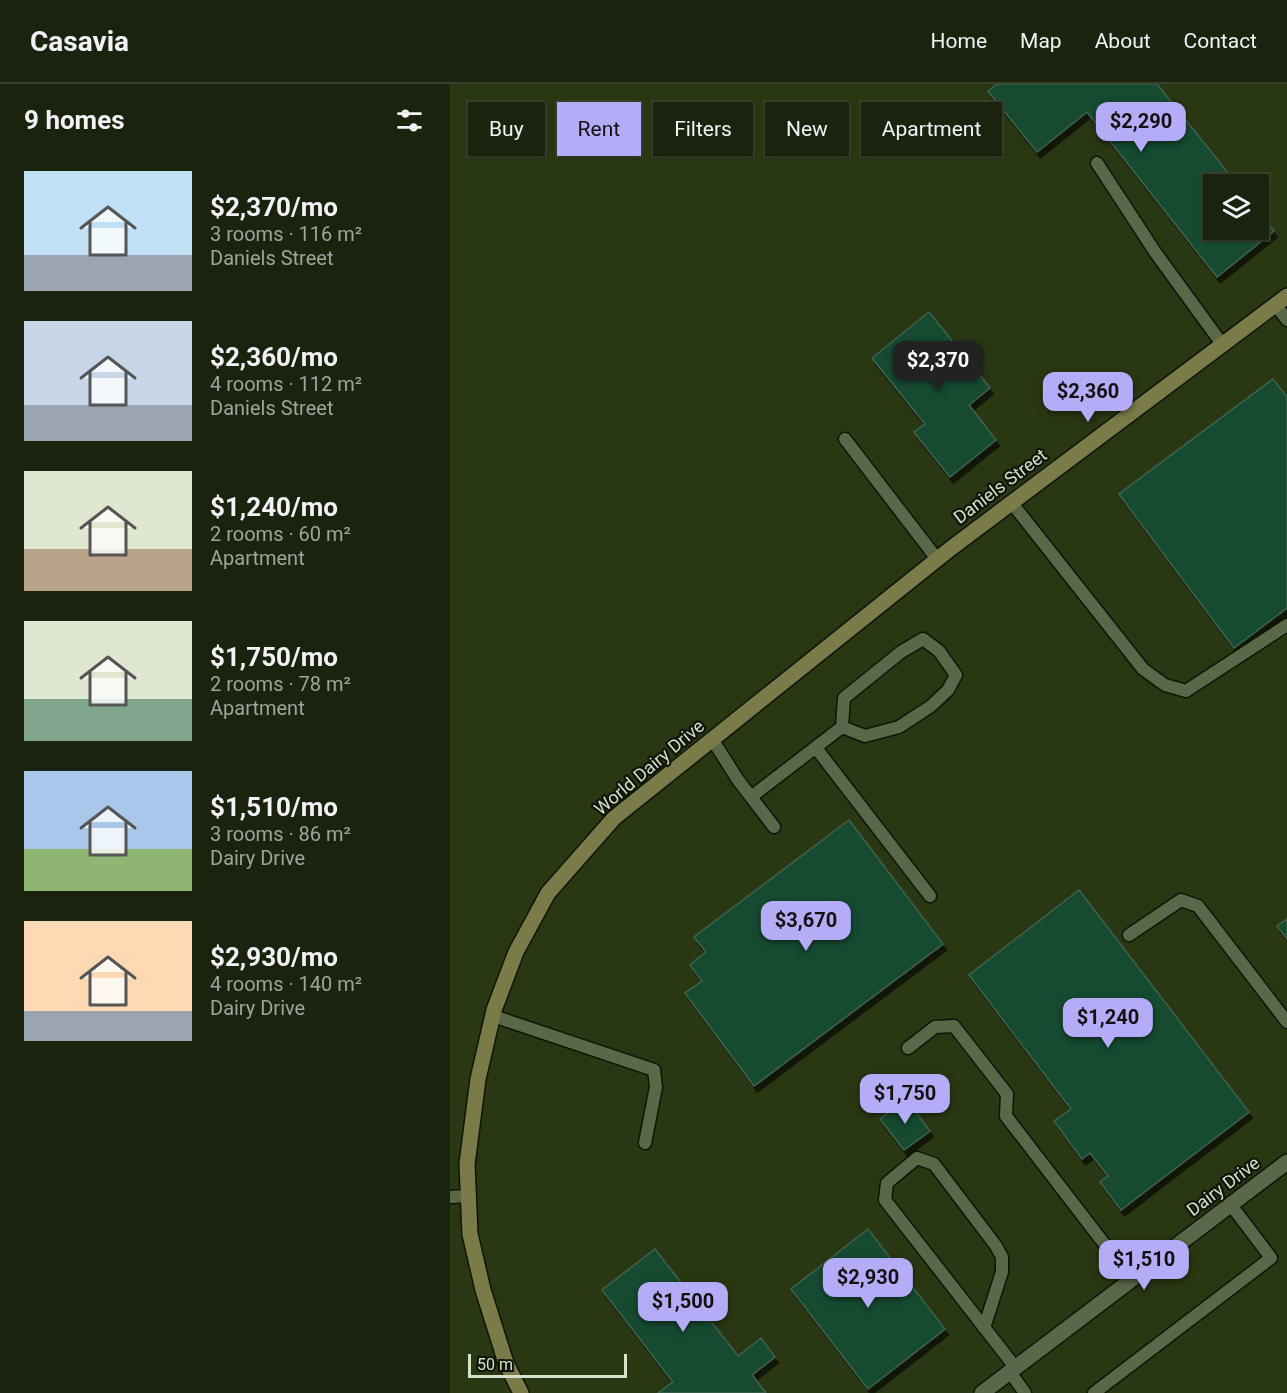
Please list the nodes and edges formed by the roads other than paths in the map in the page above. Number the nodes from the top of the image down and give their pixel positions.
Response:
1 (1097, 163) dead end
2 (1281, 300) edge
3 (1287, 320) edge
4 (1222, 345) junction
5 (845, 439) dead end
6 (1011, 502) junction
7 (937, 559) junction
8 (912, 580) joint
9 (1287, 625) edge
10 (842, 728) junction
11 (712, 739) junction
12 (816, 748) junction
13 (751, 797) junction
14 (774, 827) dead end
15 (930, 896) dead end
16 (1129, 935) dead end
17 (493, 1016) junction
18 (1287, 1022) edge
19 (908, 1048) dead end
20 (645, 1143) dead end
21 (1287, 1162) edge
22 (468, 1196) junction
23 (450, 1197) edge
24 (1231, 1205) junction
25 (1132, 1280) junction
26 (984, 1328) junction
27 (1013, 1370) junction
28 (521, 1393) edge
29 (982, 1393) edge
30 (1025, 1393) edge
31 (1094, 1393) edge

1 - 4 lane
2 - 3 lane
2 - 4 street, Daniels Street
4 - 6 street, Daniels Street
5 - 7 lane
6 - 7 street, Daniels Street
6 - 9 lane
7 - 8 street, Daniels Street
8 - 11 street, World Dairy Drive
10 - 10 lane
10 - 12 lane
11 - 13 lane
11 - 17 street, World Dairy Drive
12 - 13 lane
12 - 15 lane
13 - 14 lane
16 - 18 lane
17 - 20 lane
17 - 22 street, World Dairy Drive
19 - 25 lane
21 - 24 street, Dairy Drive
22 - 23 lane
22 - 28 street, World Dairy Drive
24 - 25 street, Dairy Drive
24 - 31 lane
25 - 27 street, Dairy Drive
26 - 26 lane
26 - 27 lane
27 - 29 street, Dairy Drive
27 - 30 lane

